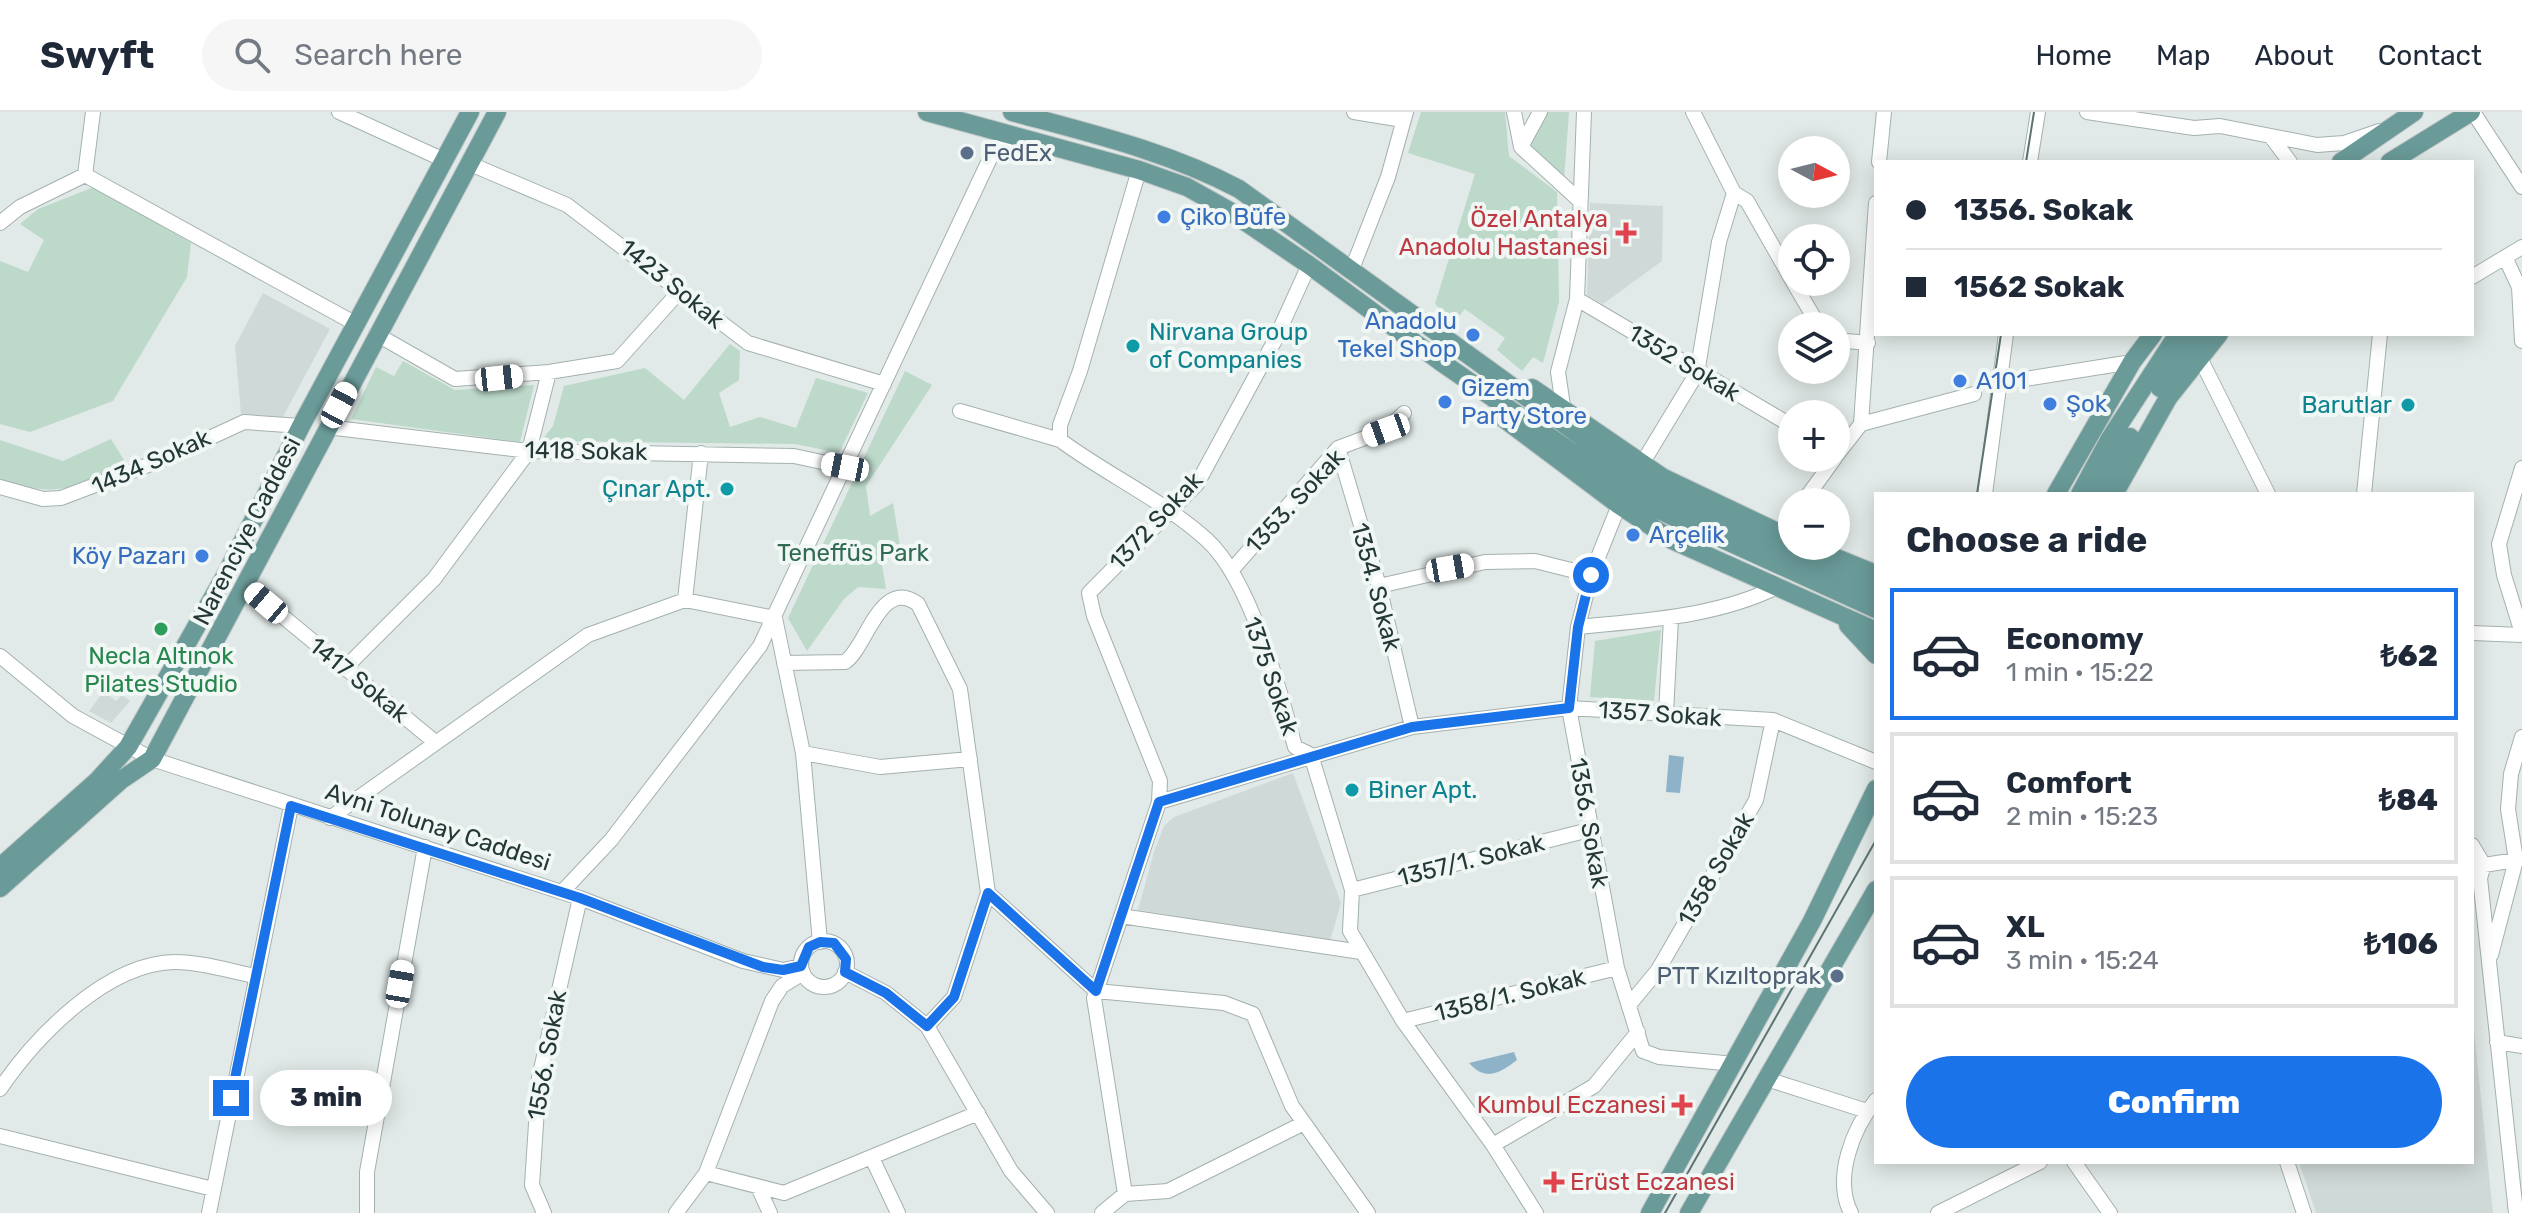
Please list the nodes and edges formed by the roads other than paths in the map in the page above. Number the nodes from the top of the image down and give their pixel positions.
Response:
1 (93, 112) edge
2 (339, 112) edge
3 (470, 112) edge
4 (497, 112) edge
5 (927, 112) edge
6 (1012, 112) edge
7 (1354, 112) edge
8 (1514, 112) edge
9 (1540, 112) edge
10 (1584, 112) edge
11 (1693, 112) edge
12 (1884, 112) edge
13 (2038, 112) edge
14 (2087, 112) edge
15 (2204, 112) edge
16 (2414, 112) edge
17 (2472, 112) edge
18 (2127, 115) edge
19 (1404, 116) edge
20 (2194, 128) junction
21 (2387, 128) junction
22 (1018, 137) junction
23 (2272, 138) junction
24 (1521, 147) junction
25 (444, 160) junction
26 (1879, 160) edge
27 (2030, 160) edge
28 (2288, 160) edge
29 (2344, 160) edge
30 (2393, 160) edge
31 (468, 163) junction
32 (1139, 170) junction
33 (85, 175) junction
34 (2522, 187) edge
35 (1734, 193) junction
36 (1579, 200) junction
37 (0, 223) edge
38 (1874, 238) edge
39 (2522, 247) edge
40 (1778, 255) edge
41 (2505, 257) junction
42 (1309, 265) junction
43 (1352, 269) junction
44 (2474, 276) edge
45 (679, 292) junction
46 (1577, 299) junction
47 (356, 324) junction
48 (376, 334) junction
49 (2006, 336) edge
50 (2152, 336) edge
51 (2177, 336) edge
52 (2198, 336) edge
53 (2217, 336) edge
54 (2380, 336) edge
55 (1850, 341) edge
56 (2522, 341) edge
57 (1868, 343) junction
58 (2199, 356) junction
59 (2132, 362) junction
60 (1493, 371) junction
61 (549, 372) junction
62 (1697, 373) junction
63 (2006, 382) dead end
64 (884, 384) junction
65 (1482, 390) junction
66 (1974, 394) dead end
67 (1563, 406) junction
68 (960, 411) dead end
69 (1404, 413) dead end
70 (1778, 418) edge
71 (1861, 424) junction
72 (301, 426) junction
73 (327, 427) junction
74 (1850, 437) edge
75 (1060, 440) junction
76 (1338, 448) junction
77 (529, 451) junction
78 (701, 453) junction
79 (1643, 462) junction
80 (845, 467) junction
81 (2522, 468) edge
82 (0, 487) edge
83 (1985, 492) edge
84 (2057, 492) edge
85 (2081, 492) edge
86 (2098, 492) edge
87 (2115, 492) edge
88 (2267, 492) edge
89 (2364, 492) edge
90 (1619, 505) junction
91 (1169, 510) junction
92 (1778, 533) edge
93 (1842, 560) edge
94 (1231, 571) junction
95 (1874, 573) edge
96 (1591, 575) junction
97 (246, 586) junction
98 (1379, 586) junction
99 (1779, 586) junction
100 (1874, 591) edge
101 (685, 600) junction
102 (1874, 608) edge
103 (1837, 615) junction
104 (775, 618) junction
105 (1671, 618) junction
106 (1578, 627) junction
107 (1874, 630) edge
108 (2474, 633) edge
109 (2522, 634) edge
110 (1874, 653) edge
111 (0, 656) edge
112 (784, 663) junction
113 (344, 669) junction
114 (1569, 708) junction
115 (1666, 713) junction
116 (1773, 720) junction
117 (1412, 727) junction
118 (2522, 737) edge
119 (435, 742) junction
120 (128, 747) junction
121 (803, 753) junction
122 (1311, 755) junction
123 (152, 759) junction
124 (970, 759) junction
125 (1874, 761) edge
126 (1874, 793) edge
127 (1159, 802) junction
128 (291, 806) junction
129 (330, 818) junction
130 (1589, 830) junction
131 (425, 847) junction
132 (2519, 859) edge
133 (2478, 866) edge
134 (0, 867) edge
135 (0, 888) edge
136 (1352, 890) junction
137 (562, 892) junction
138 (988, 893) junction
139 (1874, 895) edge
140 (580, 898) junction
141 (1121, 916) junction
142 (820, 942) junction
143 (1361, 952) junction
144 (2489, 963) junction
145 (1617, 968) junction
146 (802, 970) junction
147 (845, 972) junction
148 (255, 976) junction
149 (1096, 991) junction
150 (1629, 1005) junction
151 (1403, 1021) junction
152 (927, 1026) junction
153 (1638, 1032) junction
154 (2497, 1042) junction
155 (2522, 1046) edge
156 (1735, 1064) junction
157 (1768, 1072) junction
158 (0, 1089) edge
159 (1871, 1105) edge
160 (978, 1113) junction
161 (1304, 1123) junction
162 (0, 1136) edge
163 (1493, 1145) junction
164 (872, 1158) junction
165 (2037, 1164) edge
166 (2075, 1164) edge
167 (2288, 1164) edge
168 (706, 1173) junction
169 (758, 1187) junction
170 (213, 1189) junction
171 (1125, 1194) junction
172 (1962, 1209) edge
173 (209, 1213) edge
174 (367, 1213) edge
175 (544, 1213) edge
176 (676, 1213) edge
177 (770, 1213) edge
178 (898, 1213) edge
179 (1047, 1213) edge
180 (1102, 1213) edge
181 (1368, 1213) edge
182 (1536, 1213) edge
183 (1650, 1213) edge
184 (1689, 1213) edge
185 (1851, 1213) edge
186 (1938, 1213) edge
187 (2110, 1213) edge
188 (2304, 1213) edge
189 (2516, 1213) edge

1 - 33 street
2 - 25 street
3 - 25 main road, Narenciye Caddesi
4 - 31 main road, Narenciye Caddesi
5 - 22 main road
6 - 43 main road
7 - 19 street
8 - 24 street
9 - 24 street
10 - 36 street
11 - 35 street
12 - 26 street
13 - 27 street
14 - 18 street
15 - 20 street
16 - 21 main road
17 - 30 main road
17 - 34 street
18 - 20 street
19 - 43 street
20 - 23 street
21 - 23 street
21 - 29 main road
22 - 32 main road
22 - 64 street, Avni Tolunay Caddesi
23 - 28 street
24 - 36 street
25 - 47 main road, Narenciye Caddesi
31 - 45 street, 1423 Sokak
31 - 48 main road, Narenciye Caddesi
32 - 42 main road
32 - 75 street
33 - 37 street
33 - 47 street
35 - 40 street
35 - 62 street
36 - 46 street
38 - 57 street
39 - 41 street
41 - 44 street
41 - 56 street
42 - 65 main road
42 - 91 street, 1372 Sokak
43 - 60 main road
45 - 61 street
45 - 64 street, 1423 Sokak
46 - 62 street, 1352 Sokak
46 - 67 street
47 - 72 main road, Narenciye Caddesi
48 - 61 street
48 - 73 main road, Narenciye Caddesi
49 - 83 street
50 - 59 main road
51 - 85 main road
52 - 86 main road
53 - 58 main road
54 - 89 street
55 - 57 street
57 - 71 street
58 - 87 main road
58 - 88 street
59 - 63 street
59 - 84 main road
60 - 67 main road
60 - 100 main road
61 - 77 street
62 - 70 street, 1352 Sokak
62 - 79 street
64 - 80 street, Avni Tolunay Caddesi
65 - 90 main road
65 - 102 main road
66 - 71 street
67 - 79 main road
68 - 75 street, 1375 Sokak
69 - 76 street, 1353. Sokak
71 - 74 street
72 - 82 street, 1434 Sokak
72 - 120 main road, Narenciye Caddesi
73 - 77 street, 1418 Sokak
73 - 97 main road, Narenciye Caddesi
75 - 91 street, 1375 Sokak
76 - 94 street, 1353. Sokak
76 - 98 street, 1354. Sokak
77 - 78 street, 1418 Sokak
77 - 113 street
78 - 80 street, 1418 Sokak
78 - 101 street
79 - 92 main road
80 - 104 street, Avni Tolunay Caddesi
81 - 109 street
90 - 96 street, 1356. Sokak
90 - 99 main road
91 - 94 street, 1375 Sokak
91 - 127 street, 1372 Sokak
93 - 95 main road
94 - 122 street, 1375 Sokak
96 - 98 street
96 - 106 street, 1356. Sokak
97 - 113 street, 1417 Sokak
97 - 123 main road, Narenciye Caddesi
98 - 117 street, 1354. Sokak
99 - 103 main road
99 - 105 street
101 - 104 street
101 - 119 street
103 - 107 main road
103 - 110 main road
104 - 112 street
104 - 137 street, Avni Tolunay Caddesi
105 - 106 street
105 - 115 street
106 - 114 street, 1356. Sokak
108 - 109 street
111 - 120 street, Avni Tolunay Caddesi
112 - 121 street
112 - 124 street
113 - 119 street, 1417 Sokak
114 - 115 street, 1357 Sokak
114 - 117 street, 1357 Sokak
114 - 130 street, 1356. Sokak
115 - 116 street, 1357 Sokak
116 - 125 street, 1357 Sokak
116 - 150 street, 1358 Sokak
117 - 122 street, 1357 Sokak
118 - 132 street
119 - 129 street
120 - 123 street, Avni Tolunay Caddesi
120 - 134 main road
121 - 124 street
121 - 142 street
122 - 127 street, 1357 Sokak
122 - 136 street, 1375 Sokak
123 - 128 street, Avni Tolunay Caddesi
123 - 135 main road
124 - 138 street
126 - 156 main road
127 - 141 street
128 - 129 street, Avni Tolunay Caddesi
128 - 148 street
129 - 131 street, Avni Tolunay Caddesi
130 - 136 street, 1357/1. Sokak
130 - 145 street, 1356. Sokak
131 - 137 street, Avni Tolunay Caddesi
131 - 174 street
132 - 133 street
132 - 144 street
133 - 144 street
136 - 143 street, 1375 Sokak
137 - 140 street
138 - 149 street
138 - 152 street
139 - 157 main road
140 - 146 street
140 - 175 street, 1556. Sokak
141 - 143 street
141 - 149 street
142 - 146 street
142 - 147 street
143 - 151 street, 1375 Sokak
144 - 154 street
145 - 150 street, 1356. Sokak
145 - 151 street, 1358/1. Sokak
146 - 147 street
146 - 168 street
147 - 152 street
148 - 158 street
148 - 170 street
149 - 161 street
149 - 171 street
150 - 153 street, 1356. Sokak
151 - 163 street, 1375 Sokak
152 - 160 street
153 - 156 street, 1356. Sokak
153 - 163 street
154 - 155 street
154 - 189 street
156 - 183 main road
157 - 159 street
157 - 184 main road
159 - 185 street
160 - 164 street
160 - 179 street
161 - 171 street
161 - 181 street
162 - 170 street
163 - 182 street, 1375 Sokak
164 - 169 street
164 - 178 street
165 - 172 street
166 - 187 street
167 - 188 street
168 - 169 street
168 - 176 street
169 - 177 street
170 - 173 street
171 - 180 street
172 - 186 street

